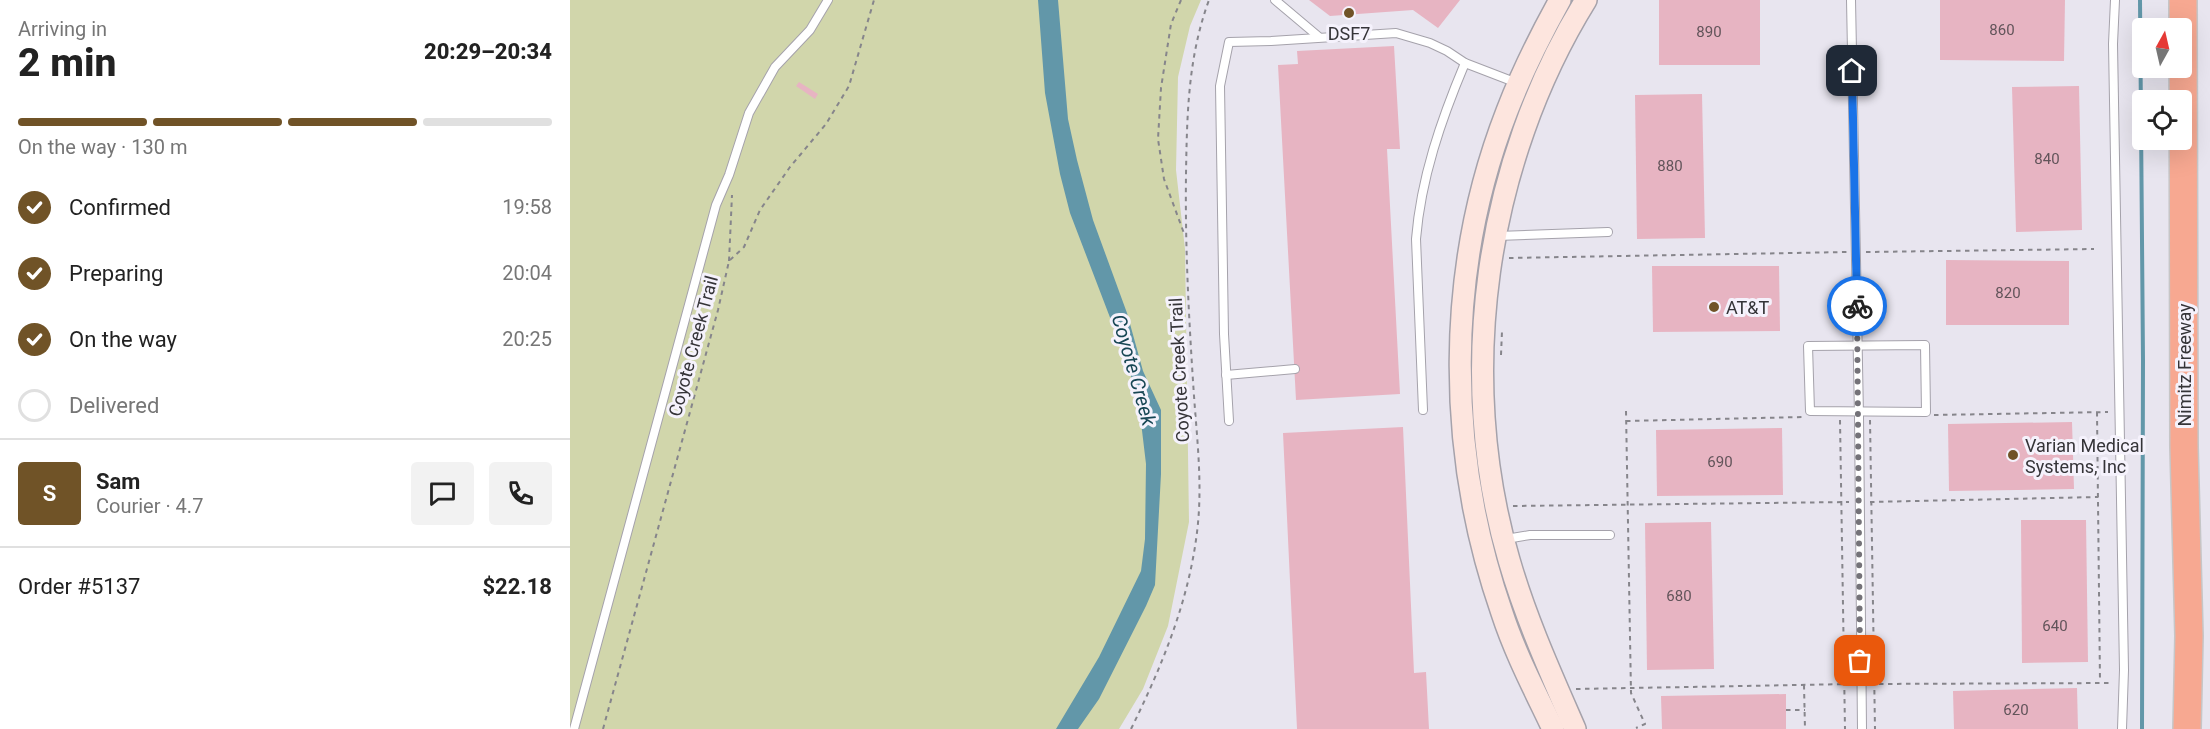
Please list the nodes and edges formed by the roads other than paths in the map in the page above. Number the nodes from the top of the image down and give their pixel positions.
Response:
1 (828, 0) edge
2 (1275, 0) edge
3 (1560, 0) edge
4 (1586, 0) edge
5 (1851, 0) edge
6 (2115, 0) edge
7 (2182, 0) edge
8 (1319, 37) junction
9 (1464, 63) junction
10 (1518, 84) junction
11 (1608, 232) dead end
12 (1496, 236) junction
13 (1858, 346) junction
14 (1294, 369) dead end
15 (1226, 375) junction
16 (1423, 410) dead end
17 (1859, 411) junction
18 (1229, 421) dead end
19 (1610, 535) dead end
20 (1504, 539) junction
21 (2189, 636) junction
22 (574, 729) edge
23 (1553, 729) edge
24 (1575, 729) edge
25 (1862, 729) edge
26 (2122, 729) edge
27 (2187, 729) edge
28 (2195, 729) edge

1 - 22 lane
2 - 8 lane
3 - 10 main road
4 - 12 main road
5 - 13 lane
6 - 26 lane
7 - 21 highway, Nimitz Freeway
8 - 9 lane
8 - 15 lane
9 - 10 lane
9 - 16 lane
10 - 23 main road
11 - 12 lane
12 - 20 main road
13 - 17 lane
13 - 17 lane
13 - 17 lane
14 - 15 lane
15 - 18 lane
17 - 25 lane
19 - 20 lane
20 - 24 main road
21 - 27 highway, Nimitz Freeway
21 - 28 highway

